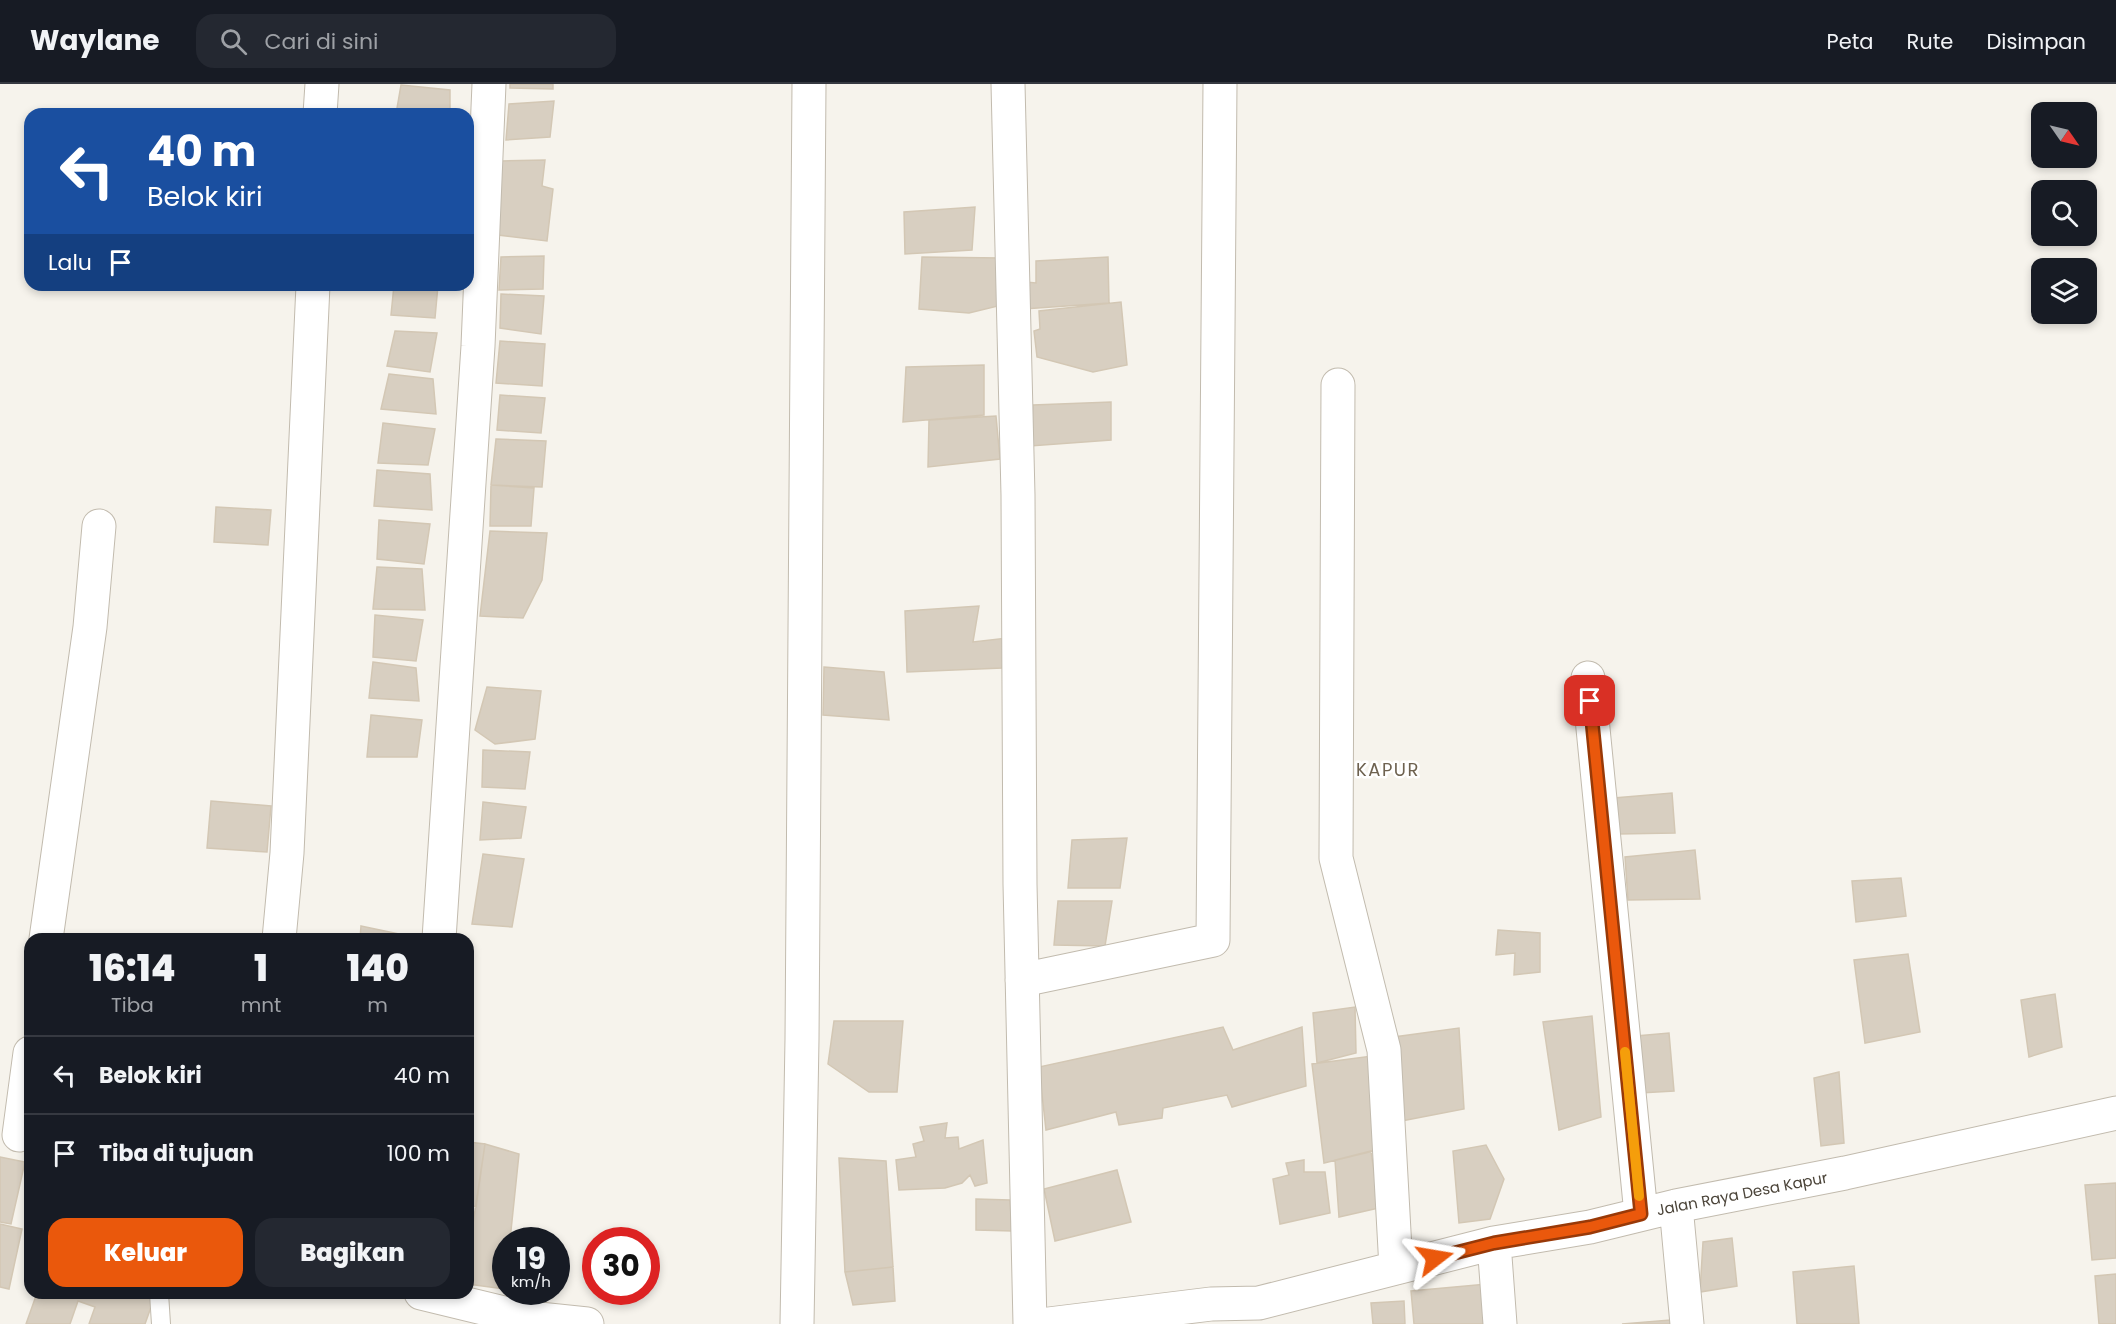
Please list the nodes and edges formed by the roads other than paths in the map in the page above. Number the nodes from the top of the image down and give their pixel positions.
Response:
1 (322, 84) edge
2 (489, 84) edge
3 (809, 84) edge
4 (1008, 84) edge
5 (1220, 84) edge
6 (320, 108) edge
7 (313, 291) edge
8 (1338, 385) dead end
9 (99, 526) dead end
10 (1588, 678) dead end
11 (47, 933) edge
12 (280, 933) edge
13 (439, 933) edge
14 (1022, 980) junction
15 (24, 1088) edge
16 (2116, 1113) edge
17 (16, 1134) edge
18 (1676, 1206) junction
19 (1641, 1214) junction
20 (1494, 1243) junction
21 (1396, 1268) junction
22 (159, 1299) edge
23 (439, 1306) edge
24 (1260, 1314) edge
25 (161, 1324) edge
26 (587, 1324) edge
27 (797, 1324) edge
28 (1030, 1324) edge
29 (1048, 1324) edge
30 (1500, 1324) edge
31 (1687, 1324) edge

1 - 6 street
2 - 13 street
3 - 27 street
4 - 14 street
5 - 14 street
7 - 12 street
8 - 21 street
9 - 11 street
10 - 19 street
14 - 28 street
15 - 17 street
16 - 18 street, Jalan Raya Desa Kapur
18 - 19 street, Jalan Raya Desa Kapur
18 - 31 street
19 - 20 street, Jalan Raya Desa Kapur
20 - 21 street, Jalan Raya Desa Kapur
20 - 30 street
21 - 24 street, Jalan Raya Desa Kapur
22 - 25 lane
23 - 26 street
24 - 29 street, Jalan Raya Desa Kapur

